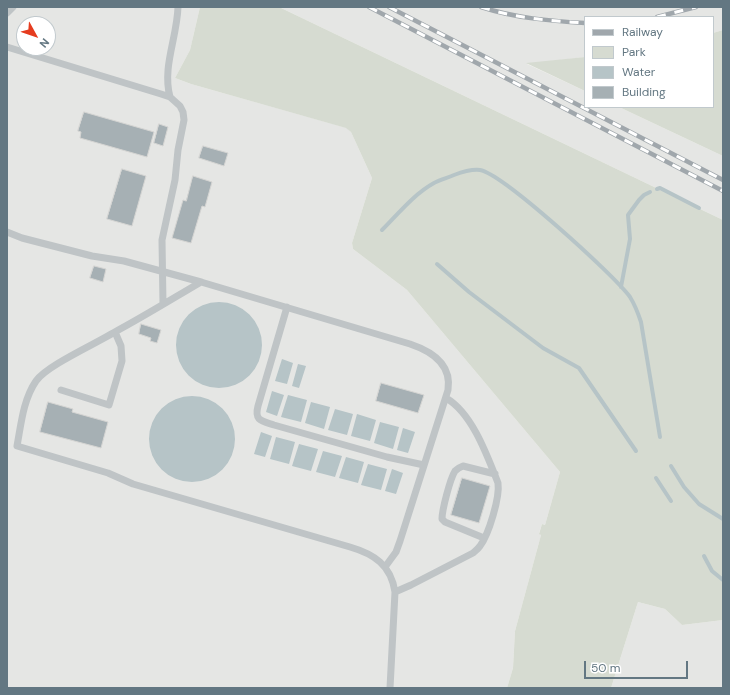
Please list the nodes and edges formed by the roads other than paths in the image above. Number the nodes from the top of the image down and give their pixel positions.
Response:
1 (12, 7) edge
2 (178, 7) edge
3 (7, 13) edge
4 (7, 47) edge
5 (170, 97) junction
6 (7, 232) edge
7 (162, 272) junction
8 (201, 282) junction
9 (163, 304) junction
10 (287, 307) junction
11 (115, 332) junction
12 (61, 390) dead end
13 (446, 398) junction
14 (424, 465) junction
15 (495, 474) junction
16 (484, 538) junction
17 (385, 567) junction
18 (395, 592) junction
19 (390, 688) edge

1 - 3 lane
2 - 5 lane
4 - 5 lane
5 - 7 lane
6 - 7 lane
7 - 8 lane
7 - 9 lane
8 - 9 lane
8 - 10 lane
9 - 11 lane
10 - 13 lane
10 - 14 lane
11 - 12 lane
11 - 17 lane
13 - 14 lane
13 - 15 lane
14 - 17 lane
15 - 16 lane
15 - 16 lane
16 - 18 lane
17 - 18 lane
18 - 19 lane

